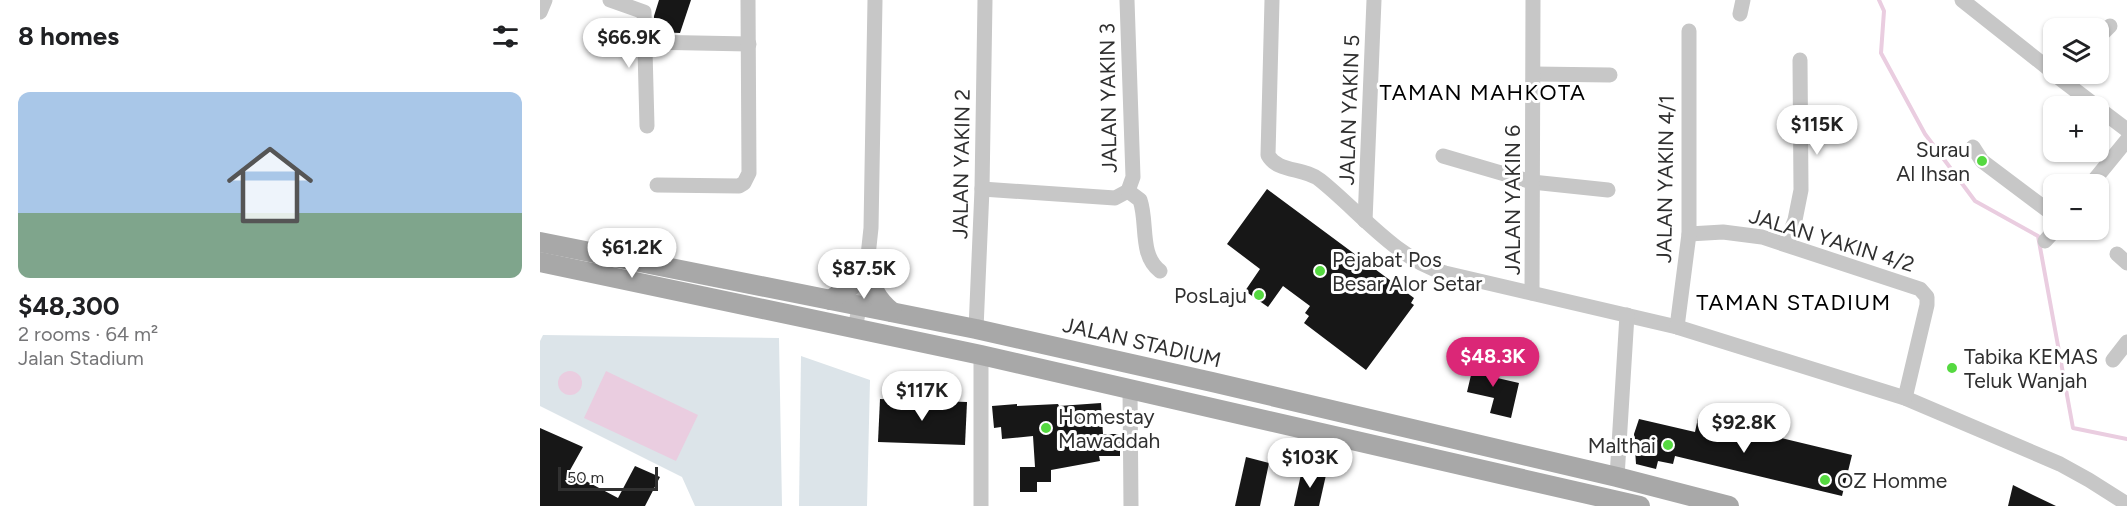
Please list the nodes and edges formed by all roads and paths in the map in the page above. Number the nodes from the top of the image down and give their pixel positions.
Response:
1 (545, 0) edge
2 (610, 0) edge
3 (748, 0) edge
4 (875, 0) edge
5 (985, 0) edge
6 (1127, 0) edge
7 (1272, 0) edge
8 (1374, 0) edge
9 (1533, 0) edge
10 (1962, 0) edge
11 (540, 12) edge
12 (1689, 31) dead end
13 (645, 42) junction
14 (749, 44) junction
15 (1800, 60) dead end
16 (2043, 63) edge
17 (1534, 74) junction
18 (1610, 75) dead end
19 (2069, 84) edge
20 (2084, 96) edge
21 (2109, 116) edge
22 (647, 126) dead end
23 (2127, 130) edge
24 (2127, 140) edge
25 (1973, 147) dead end
26 (1443, 156) dead end
27 (2099, 174) edge
28 (1532, 182) junction
29 (657, 185) dead end
30 (982, 189) junction
31 (1608, 190) dead end
32 (1128, 191) junction
33 (2043, 207) edge
34 (1365, 221) junction
35 (1689, 234) junction
36 (540, 242) edge
37 (1786, 244) junction
38 (540, 262) edge
39 (867, 265) junction
40 (1160, 271) dead end
41 (1532, 293) junction
42 (830, 300) junction
43 (859, 306) junction
44 (892, 312) junction
45 (1627, 315) junction
46 (1677, 327) junction
47 (855, 328) junction
48 (976, 329) junction
49 (2127, 342) edge
50 (981, 355) junction
51 (2113, 360) dead end
52 (1130, 389) junction
53 (1905, 398) junction
54 (1617, 477) junction
55 (2127, 504) edge
56 (981, 506) edge
57 (1131, 506) edge
58 (1640, 506) edge
59 (1730, 506) edge

1 - 11 street
2 - 13 street
3 - 14 street
4 - 39 street
5 - 30 street, JALAN YAKIN 2
6 - 32 street, JALAN YAKIN 3
7 - 34 street
8 - 34 street, JALAN YAKIN 5
9 - 17 street, JALAN YAKIN 6
10 - 16 street
12 - 35 street, JALAN YAKIN 4/1
13 - 14 street
13 - 22 street
14 - 29 street
15 - 37 street
17 - 18 street
17 - 28 street, JALAN YAKIN 6
19 - 20 street
21 - 23 street
24 - 27 street
25 - 33 street
26 - 28 street
28 - 31 street
28 - 41 street, JALAN YAKIN 6
30 - 32 street, JALAN YAKIN 3
30 - 48 street, JALAN YAKIN 2
32 - 40 street
34 - 41 street
35 - 37 street, JALAN YAKIN 4/2
35 - 46 street, JALAN YAKIN 4/1
36 - 42 main road, JALAN STADIUM
37 - 53 street, JALAN YAKIN 4/2
38 - 47 main road
39 - 42 main road
39 - 43 street
39 - 44 main road
41 - 45 street
42 - 43 main road, JALAN STADIUM
43 - 44 main road, JALAN STADIUM
43 - 47 street
44 - 48 main road, JALAN STADIUM
45 - 46 street
45 - 54 street
46 - 53 street
47 - 50 main road
48 - 54 main road, JALAN STADIUM
49 - 51 street
50 - 52 main road
50 - 56 street
52 - 57 street
52 - 58 main road
53 - 55 street
54 - 59 main road, JALAN STADIUM

